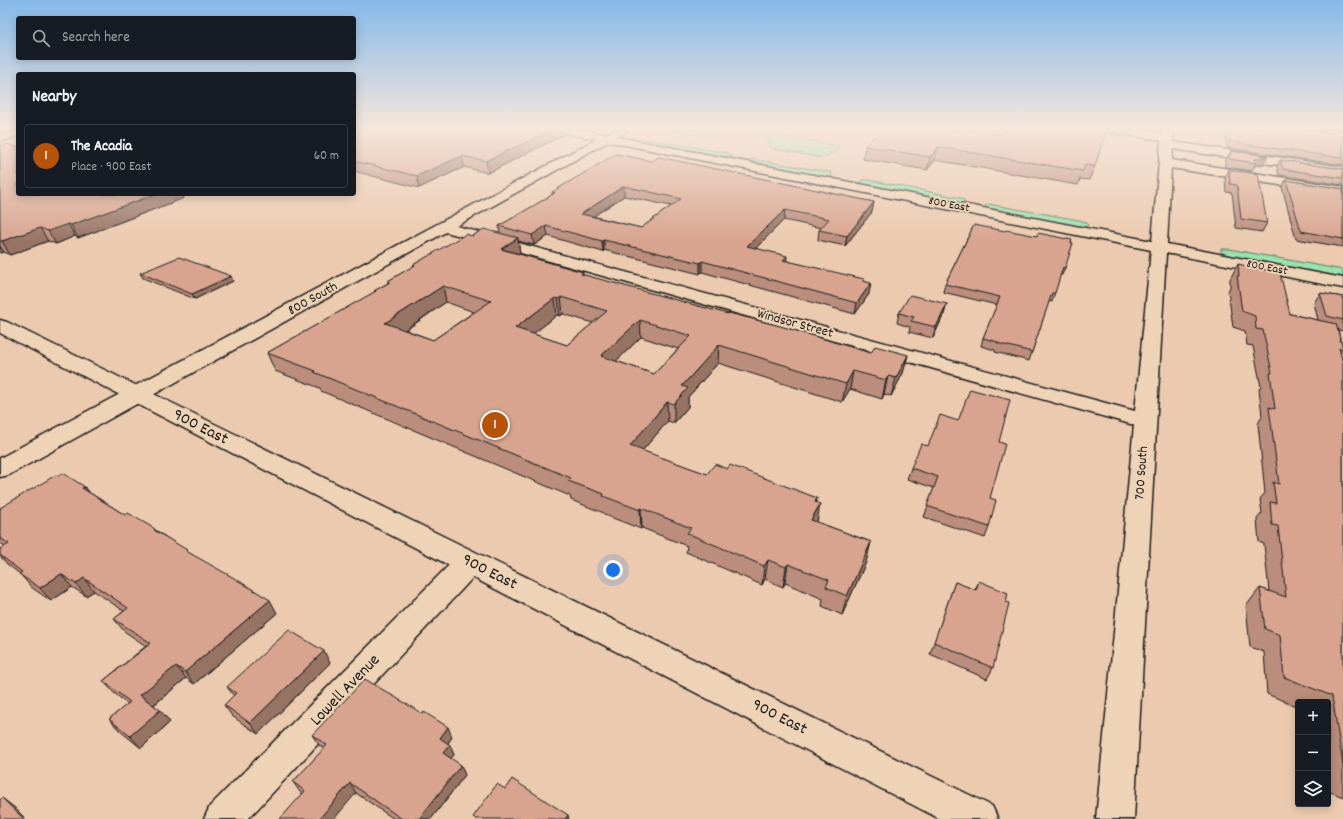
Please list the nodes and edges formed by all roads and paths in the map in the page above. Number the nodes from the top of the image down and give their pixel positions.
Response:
1 (552, 166) edge
2 (778, 166) edge
3 (1165, 166) edge
4 (1252, 166) edge
5 (1313, 166) edge
6 (1343, 171) edge
7 (1343, 191) edge
8 (444, 227) junction
9 (1191, 239) dead end
10 (1160, 240) junction
11 (1343, 283) edge
12 (0, 326) edge
13 (136, 395) junction
14 (1146, 421) junction
15 (0, 469) edge
16 (469, 563) junction
17 (223, 819) edge
18 (979, 819) edge
19 (1115, 819) edge

1 - 8 street, 800 South
2 - 10 street, 800 East
3 - 10 street, 700 South
4 - 7 street
5 - 6 street
8 - 13 street, 800 South
8 - 14 street, Windsor Street
9 - 10 street, 800 East
10 - 11 street, 800 East
10 - 14 street, 700 South
12 - 13 street, 900 East
13 - 15 street, 800 South
13 - 16 street, 900 East
14 - 19 street, 700 South
16 - 17 street, Lowell Avenue
16 - 18 street, 900 East

